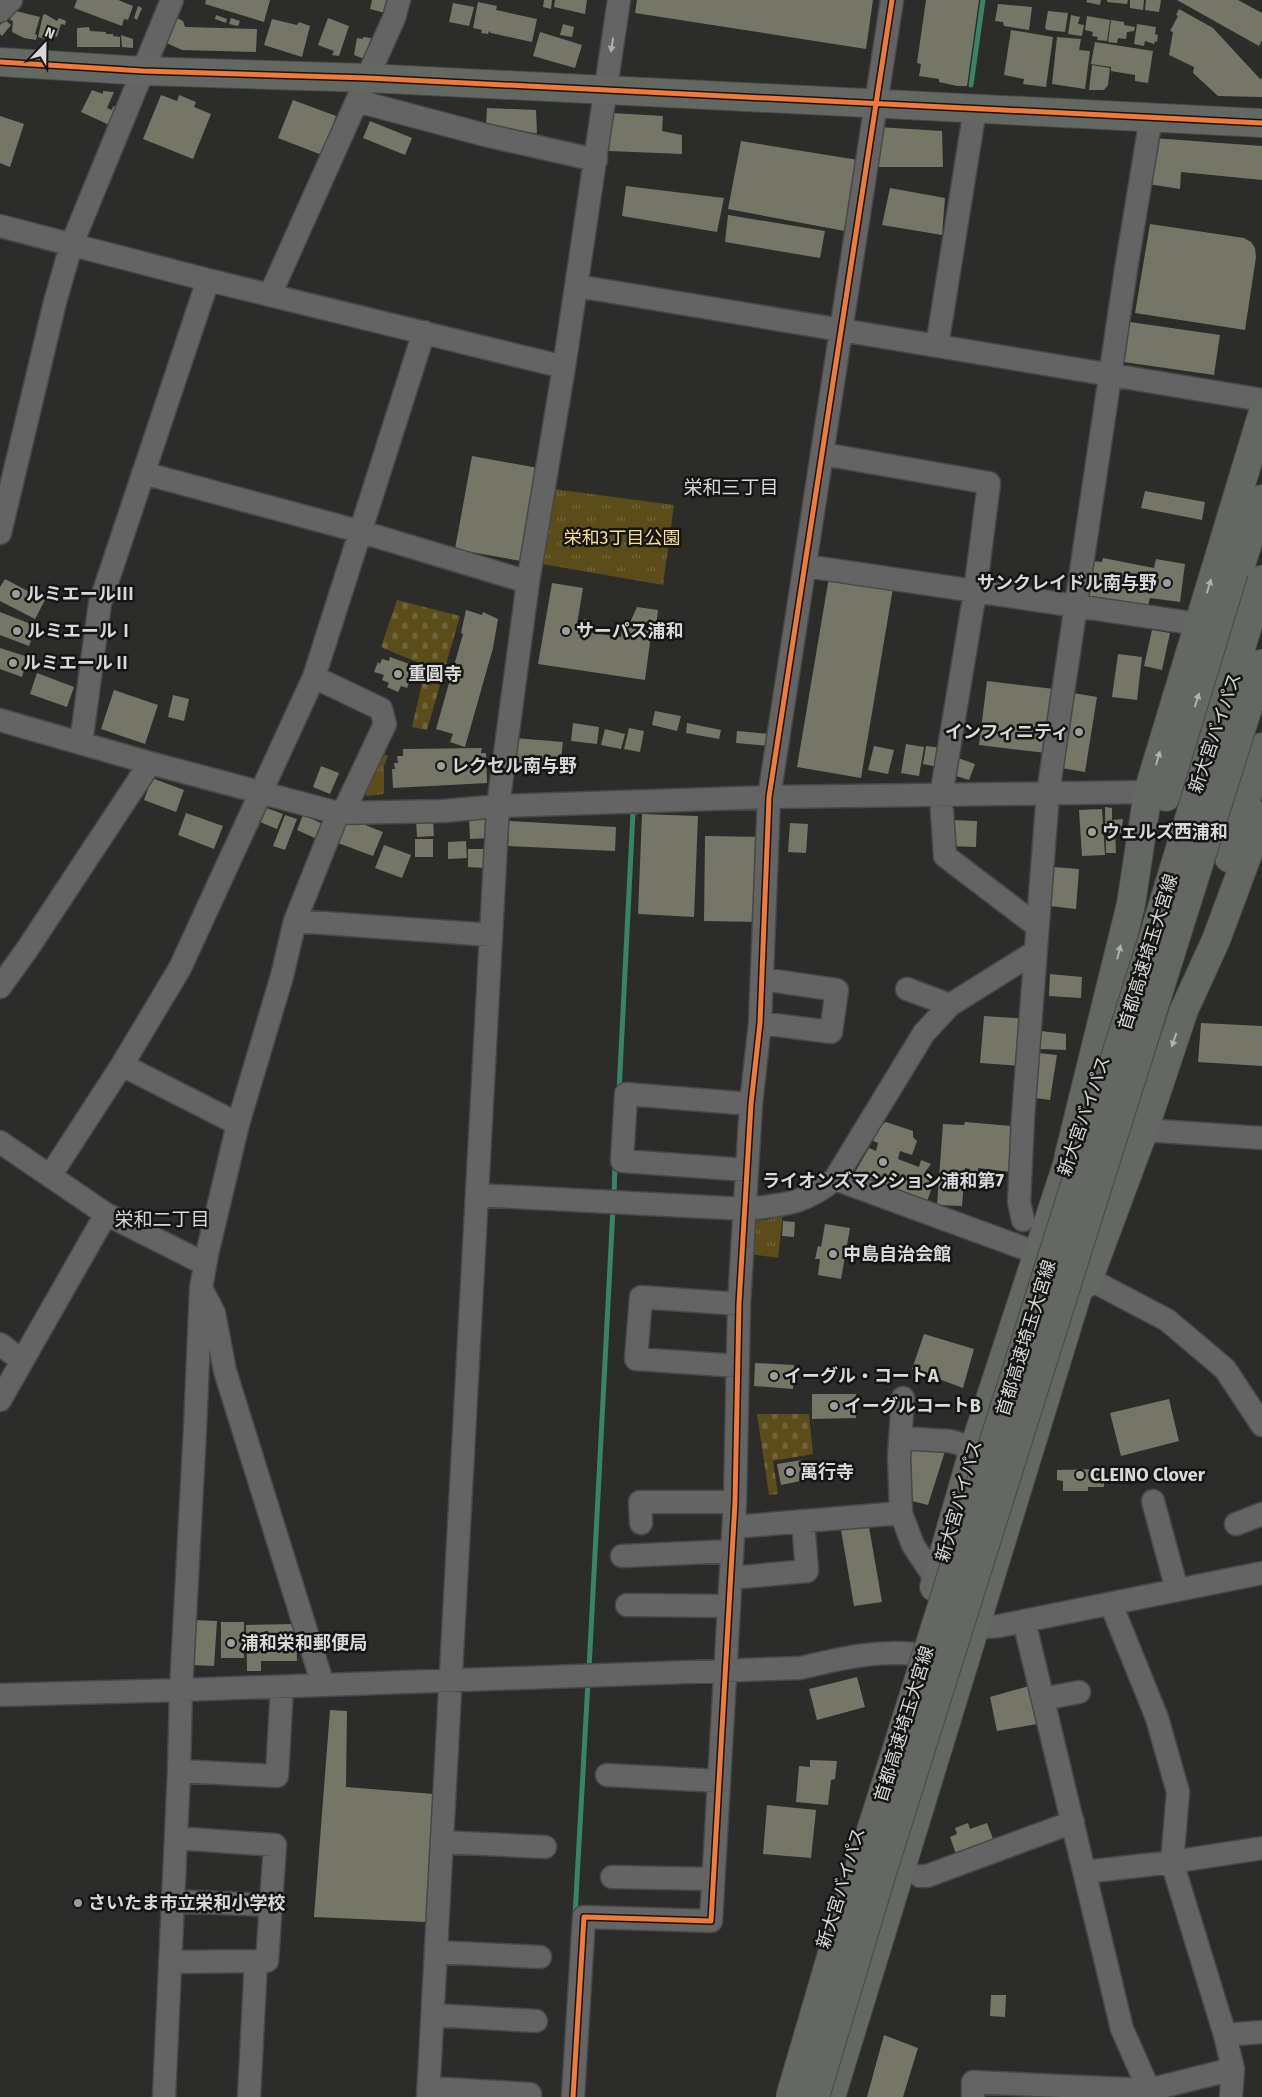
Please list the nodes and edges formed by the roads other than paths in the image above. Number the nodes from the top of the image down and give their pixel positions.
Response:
1 (11, 0) edge
2 (172, 0) edge
3 (399, 0) edge
4 (619, 0) edge
5 (892, 0) edge
6 (0, 10) edge
7 (0, 62) edge
8 (143, 71) junction
9 (362, 89) junction
10 (604, 91) junction
11 (877, 104) junction
12 (975, 109) junction
13 (1151, 118) junction
14 (1262, 123) edge
15 (596, 160) junction
16 (0, 226) edge
17 (71, 246) junction
18 (208, 280) junction
19 (577, 286) junction
20 (270, 295) junction
21 (842, 330) junction
22 (424, 332) junction
23 (937, 346) junction
24 (564, 366) junction
25 (1110, 375) junction
26 (1262, 400) edge
27 (1262, 415) edge
28 (10, 447) edge
29 (823, 454) junction
30 (143, 472) junction
31 (1262, 499) edge
32 (362, 532) junction
33 (0, 533) edge
34 (806, 566) junction
35 (1262, 579) edge
36 (528, 582) junction
37 (976, 592) junction
38 (1262, 597) edge
39 (1075, 606) junction
40 (1198, 624) junction
41 (1262, 662) edge
42 (314, 677) junction
43 (0, 720) edge
44 (81, 743) junction
45 (1262, 746) edge
46 (150, 763) junction
47 (1160, 786) junction
48 (1048, 793) junction
49 (262, 794) junction
50 (941, 796) junction
51 (769, 797) junction
52 (498, 806) junction
53 (1254, 808) edge
54 (341, 813) junction
55 (295, 921) junction
56 (1037, 926) junction
57 (491, 935) junction
58 (1035, 952) junction
59 (762, 980) junction
60 (0, 987) edge
61 (907, 989) dead end
62 (950, 1005) junction
63 (760, 1023) junction
64 (122, 1066) junction
65 (751, 1104) junction
66 (238, 1124) junction
67 (1144, 1130) junction
68 (1262, 1138) edge
69 (0, 1142) edge
70 (1066, 1169) junction
71 (747, 1170) junction
72 (50, 1176) junction
73 (835, 1179) junction
74 (477, 1195) junction
75 (746, 1209) junction
76 (106, 1214) junction
77 (1023, 1220) dead end
78 (1037, 1253) junction
79 (205, 1264) junction
80 (1089, 1279) junction
81 (201, 1288) junction
82 (739, 1304) junction
83 (1072, 1316) junction
84 (0, 1344) edge
85 (21, 1360) junction
86 (738, 1366) junction
87 (903, 1398) dead end
88 (0, 1400) edge
89 (1262, 1425) edge
90 (900, 1438) junction
91 (974, 1448) junction
92 (1153, 1501) dead end
93 (735, 1502) junction
94 (901, 1513) junction
95 (1262, 1514) edge
96 (803, 1521) junction
97 (640, 1523) dead end
98 (1236, 1524) dead end
99 (734, 1527) junction
100 (732, 1552) junction
101 (622, 1556) dead end
102 (1262, 1573) edge
103 (731, 1578) junction
104 (936, 1580) junction
105 (1177, 1590) junction
106 (1111, 1604) junction
107 (627, 1605) dead end
108 (729, 1606) junction
109 (1024, 1621) junction
110 (974, 1628) junction
111 (915, 1654) junction
112 (726, 1671) junction
113 (450, 1681) junction
114 (323, 1685) junction
115 (282, 1687) junction
116 (180, 1690) junction
117 (1079, 1692) dead end
118 (0, 1695) edge
119 (1043, 1699) junction
120 (179, 1771) junction
121 (607, 1775) dead end
122 (719, 1780) junction
123 (1073, 1822) junction
124 (176, 1838) junction
125 (442, 1842) junction
126 (545, 1847) dead end
127 (1262, 1848) edge
128 (1172, 1862) junction
129 (1084, 1872) junction
130 (920, 1876) dead end
131 (612, 1877) dead end
132 (713, 1879) junction
133 (173, 1901) junction
134 (271, 1905) junction
135 (436, 1952) junction
136 (540, 1957) dead end
137 (256, 1961) junction
138 (170, 1962) junction
139 (433, 2015) junction
140 (536, 2021) dead end
141 (1262, 2032) edge
142 (1226, 2035) junction
143 (1232, 2069) junction
144 (1149, 2090) junction
145 (429, 2093) edge
146 (164, 2097) edge
147 (249, 2097) edge
148 (530, 2097) edge
149 (573, 2097) edge
150 (776, 2097) edge
151 (790, 2097) edge
152 (814, 2097) edge
153 (831, 2097) edge
154 (973, 2097) edge
155 (1231, 2097) edge

1 - 6 street
2 - 8 street
3 - 9 street
4 -> 10 street
5 - 11 street
7 - 8 highway
8 - 9 highway
8 - 17 street
9 - 10 highway
9 - 15 street
9 - 20 street
10 - 11 highway
10 - 15 street
11 - 12 highway
11 - 21 street
12 - 13 highway
12 - 23 street
13 - 14 highway
13 - 25 street
15 - 19 street
16 - 17 street
17 - 18 street
17 - 28 street
18 - 20 street
18 - 30 street
19 - 21 street
19 - 24 street
20 - 22 street
21 - 23 street
21 - 29 street
22 - 24 street
22 - 32 street
23 - 25 street
24 - 36 street
25 - 26 street
25 - 39 street
40 -> 27 highway
28 - 33 street
29 - 34 street
29 - 37 street
30 - 32 street
30 - 44 street
47 -> 31 highway
32 - 36 street
32 - 42 street
34 - 37 street
34 - 51 street
35 - 151 highway, 首都高速埼玉大宮線, bridge
36 - 52 street
37 - 39 street
37 - 50 street
38 - 70 highway, 新大宮バイパス
39 - 40 street
39 - 48 street
47 -> 40 highway
41 - 83 highway, 新大宮バイパス
41 - 152 highway, 首都高速埼玉大宮線, bridge
42 - 49 street
42 - 54 street
43 - 44 street
44 - 46 street
45 - 53 highway
46 - 49 street
46 - 60 street
47 - 48 street
70 -> 47 highway
48 - 50 street
48 - 56 street
49 - 54 street
49 - 64 street
50 - 51 street
50 - 56 street
51 - 52 street
51 - 59 street
52 - 54 street
52 - 57 street
53 -> 67 highway
54 - 55 street
55 - 57 street
55 - 66 street
56 - 58 street
57 - 74 street
58 - 62 street
58 - 77 street
59 - 63 street
59 - 63 street
61 - 62 street
62 - 73 street
63 - 65 street
64 - 66 street
64 - 72 street
65 - 71 street
65 - 71 street
66 - 79 street
67 - 68 street
67 - 80 highway
69 - 72 street
70 - 78 highway, 新大宮バイパス
71 - 75 street
72 - 76 street
73 - 75 street
73 - 78 street
74 - 75 street
74 - 113 street
75 - 82 street
76 - 79 street
76 - 85 street
78 - 91 highway, 新大宮バイパス
79 - 81 street
80 - 83 highway
80 - 89 street
81 - 114 street
81 - 116 street
82 - 86 street
82 - 86 street
83 - 110 highway, 新大宮バイパス
84 - 85 street
85 - 88 street
86 - 93 street
87 - 90 street
90 - 91 street
90 - 94 street
91 - 104 highway, 新大宮バイパス
92 - 105 street
93 - 97 street
93 - 99 street
94 - 96 street
94 - 104 street
95 - 98 street
96 - 99 street
96 - 103 street
99 - 100 street
100 - 101 street
100 - 103 street
102 - 105 street
103 - 108 street
104 - 111 highway, 新大宮バイパス
105 - 106 street
106 - 109 street
106 - 128 street
107 - 108 street
108 - 112 street
109 - 110 street
109 - 119 street
110 - 153 highway, 新大宮バイパス
111 - 112 street
111 - 150 highway, 新大宮バイパス
112 - 113 street
112 - 122 street
113 - 114 street
113 - 125 street
114 - 115 street
115 - 116 street
115 - 120 street
116 - 118 street
116 - 120 street
117 - 119 street
119 - 123 street
120 - 124 street
121 - 122 street
122 - 132 street
123 - 129 street
123 - 130 street
124 - 133 street
124 - 134 street
125 - 126 street
125 - 135 street
127 - 128 street
128 - 129 street
128 - 142 street
129 - 144 street
131 - 132 street
132 - 149 street
133 - 134 street
133 - 138 street
134 - 137 street
135 - 136 street
135 - 139 street
137 - 138 street
137 - 147 street
138 - 146 street
139 - 140 street
139 - 145 street
141 - 142 street
142 - 143 street
143 - 144 street
143 - 155 street
144 - 154 street
145 - 148 street

